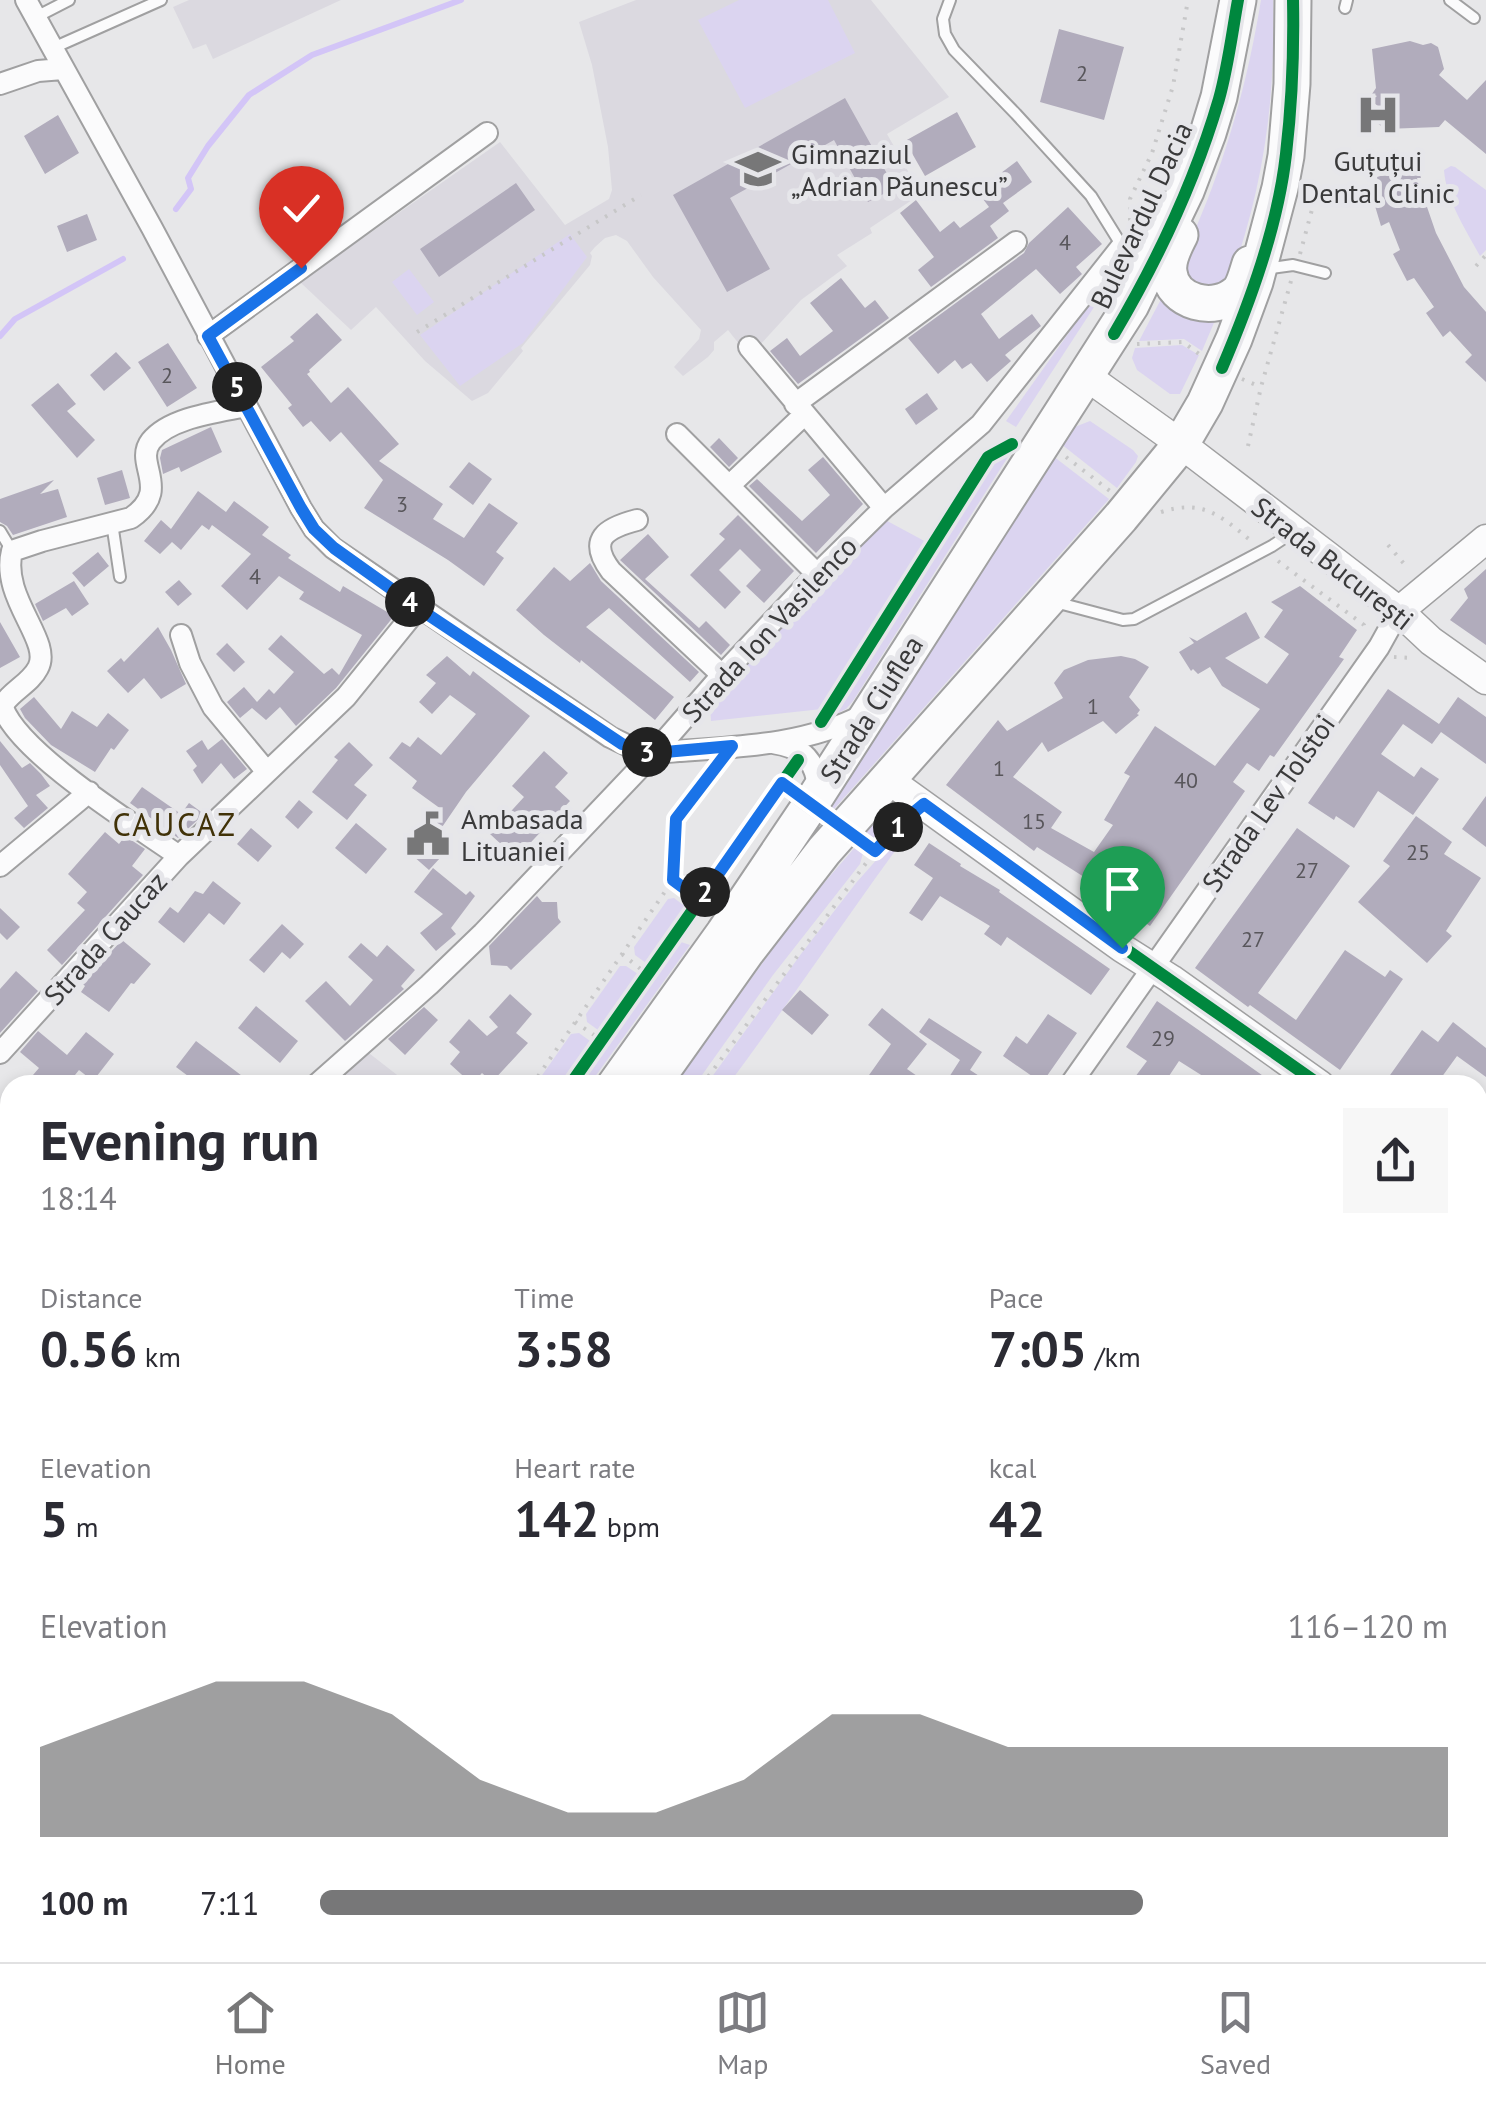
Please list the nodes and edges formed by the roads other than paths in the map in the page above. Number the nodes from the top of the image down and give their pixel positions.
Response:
1 (70, 0) edge
2 (161, 0) edge
3 (950, 0) edge
4 (1240, 0) edge
5 (1293, 0) edge
6 (1450, 0) edge
7 (30, 8) edge
8 (1474, 18) dead end
9 (52, 49) junction
10 (63, 68) junction
11 (0, 84) edge
12 (487, 133) dead end
13 (1286, 156) junction
14 (1016, 242) dead end
15 (1134, 248) junction
16 (1258, 270) junction
17 (1326, 273) dead end
18 (208, 336) junction
19 (749, 347) dead end
20 (1086, 376) junction
21 (247, 406) junction
22 (800, 409) junction
23 (677, 434) dead end
24 (1180, 444) junction
25 (729, 486) junction
26 (884, 508) junction
27 (638, 520) dead end
28 (112, 522) junction
29 (0, 530) edge
30 (1294, 532) junction
31 (1486, 539) edge
32 (12, 551) junction
33 (817, 574) junction
34 (120, 577) dead end
35 (1047, 601) junction
36 (418, 608) junction
37 (1399, 611) junction
38 (181, 635) dead end
39 (722, 675) junction
40 (1486, 680) edge
41 (868, 713) junction
42 (771, 743) junction
43 (654, 753) junction
44 (267, 772) junction
45 (886, 778) junction
46 (89, 792) junction
47 (815, 798) junction
48 (178, 856) junction
49 (0, 866) edge
50 (1152, 968) junction
51 (0, 1053) edge
52 (327, 1075) edge
53 (621, 1075) edge
54 (659, 1075) edge
55 (1077, 1075) edge
56 (1306, 1075) edge

1 - 7 lane
2 - 9 lane
3 - 15 lane
4 - 13 highway
4 - 15 highway, Bulevardul Dacia
5 - 13 highway
6 - 8 lane
7 - 9 street
9 - 10 street
10 - 11 street
10 - 18 street
12 - 18 street
13 - 16 highway
14 - 22 street
15 - 20 highway, Bulevardul Dacia
15 - 26 street, Strada Ion Vasilenco
16 - 17 lane
16 - 24 highway
18 - 21 street
19 - 22 street
20 - 24 main road, Strada București
20 - 41 highway, Strada Ciuflea
21 - 28 street
21 - 36 street
22 - 25 street
22 - 26 street
23 - 25 street
24 - 30 main road, Strada București
24 - 35 highway, Strada Ciuflea
25 - 33 street
26 - 33 street, Strada Ion Vasilenco
27 - 39 street
28 - 32 street
28 - 34 lane
29 - 32 lane
30 - 35 lane
30 - 37 main road, Strada București
31 - 37 main road, Strada Lev Tolstoi
32 - 46 street
33 - 39 street, Strada Ion Vasilenco
35 - 45 highway, Strada Ciuflea
36 - 43 street
36 - 44 street, Strada Caucaz
37 - 40 main road, Strada București
37 - 50 street, Strada Lev Tolstoi
38 - 44 street
39 - 43 street, Strada Ion Vasilenco
41 - 42 street
41 - 47 highway, Strada Ciuflea
42 - 43 street
42 - 47 street
43 - 52 street, Strada Ion Vasilenco
44 - 48 street, Strada Caucaz
45 - 50 main road
45 - 54 highway, Strada Ciuflea
46 - 48 street
46 - 49 street
47 - 53 highway, Strada Ciuflea
48 - 51 street, Strada Caucaz
50 - 55 street, Strada Lev Tolstoi
50 - 56 main road

